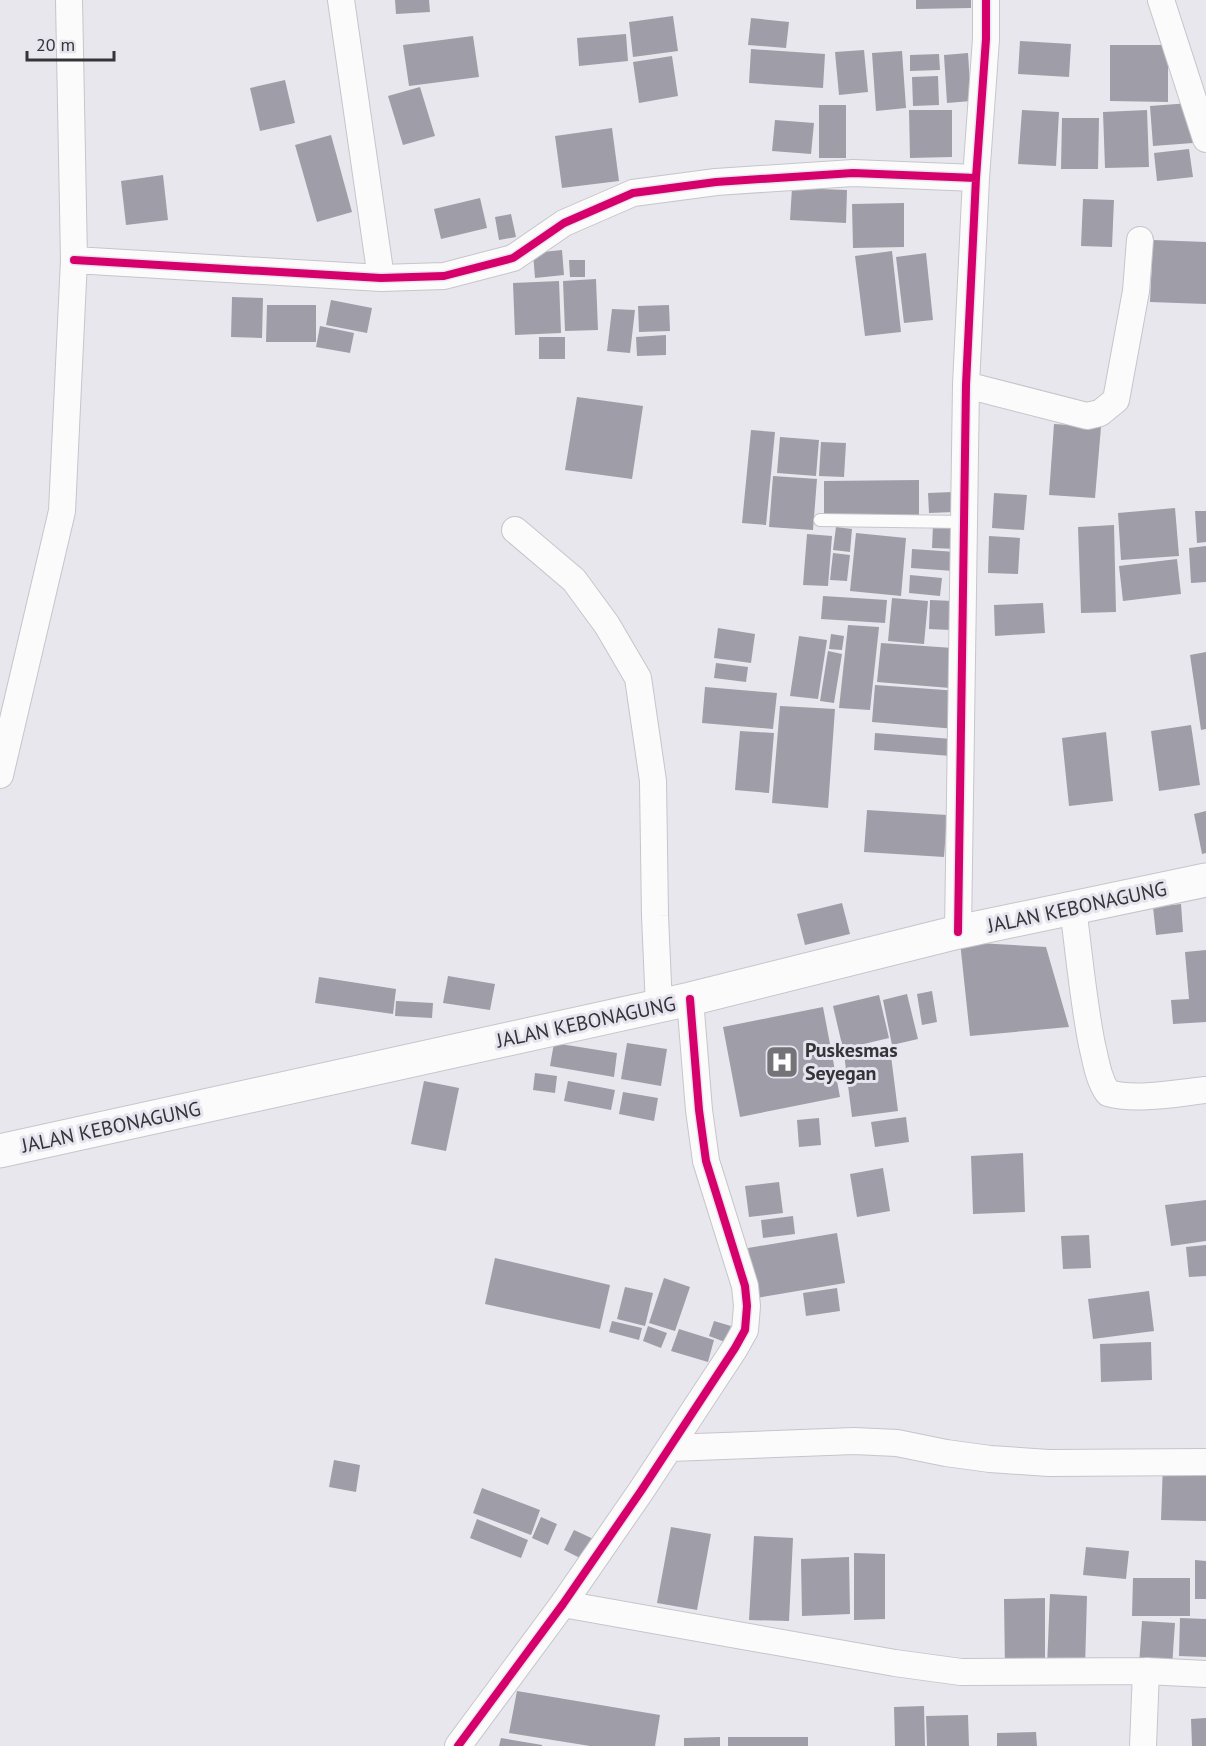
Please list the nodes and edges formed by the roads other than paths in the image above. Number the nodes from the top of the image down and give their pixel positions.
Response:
1 (69, 0) edge
2 (341, 0) edge
3 (986, 0) edge
4 (1161, 0) edge
5 (1206, 139) edge
6 (976, 178) junction
7 (1140, 240) dead end
8 (74, 260) junction
9 (381, 278) junction
10 (966, 385) junction
11 (820, 520) dead end
12 (964, 522) junction
13 (515, 530) dead end
14 (0, 776) edge
15 (1206, 880) edge
16 (1073, 908) junction
17 (957, 932) junction
18 (690, 999) junction
19 (659, 1006) junction
20 (1206, 1090) edge
21 (0, 1151) edge
22 (670, 1448) junction
23 (1206, 1462) edge
24 (563, 1604) junction
25 (1146, 1671) junction
26 (1206, 1674) edge
27 (458, 1746) edge
28 (1143, 1746) edge

1 - 8 street
2 - 9 street
3 - 6 street
4 - 5 street
6 - 9 street
6 - 10 street
7 - 10 street
8 - 9 street
8 - 14 street
10 - 12 street
11 - 12 lane
12 - 17 street
13 - 19 street
15 - 16 main road, JALAN KEBONAGUNG
16 - 17 main road, JALAN KEBONAGUNG
16 - 20 street
17 - 18 main road, JALAN KEBONAGUNG
18 - 19 main road, JALAN KEBONAGUNG
18 - 22 street
19 - 21 main road, JALAN KEBONAGUNG
22 - 23 street
22 - 24 street
24 - 25 street
24 - 27 street
25 - 26 street
25 - 28 street

